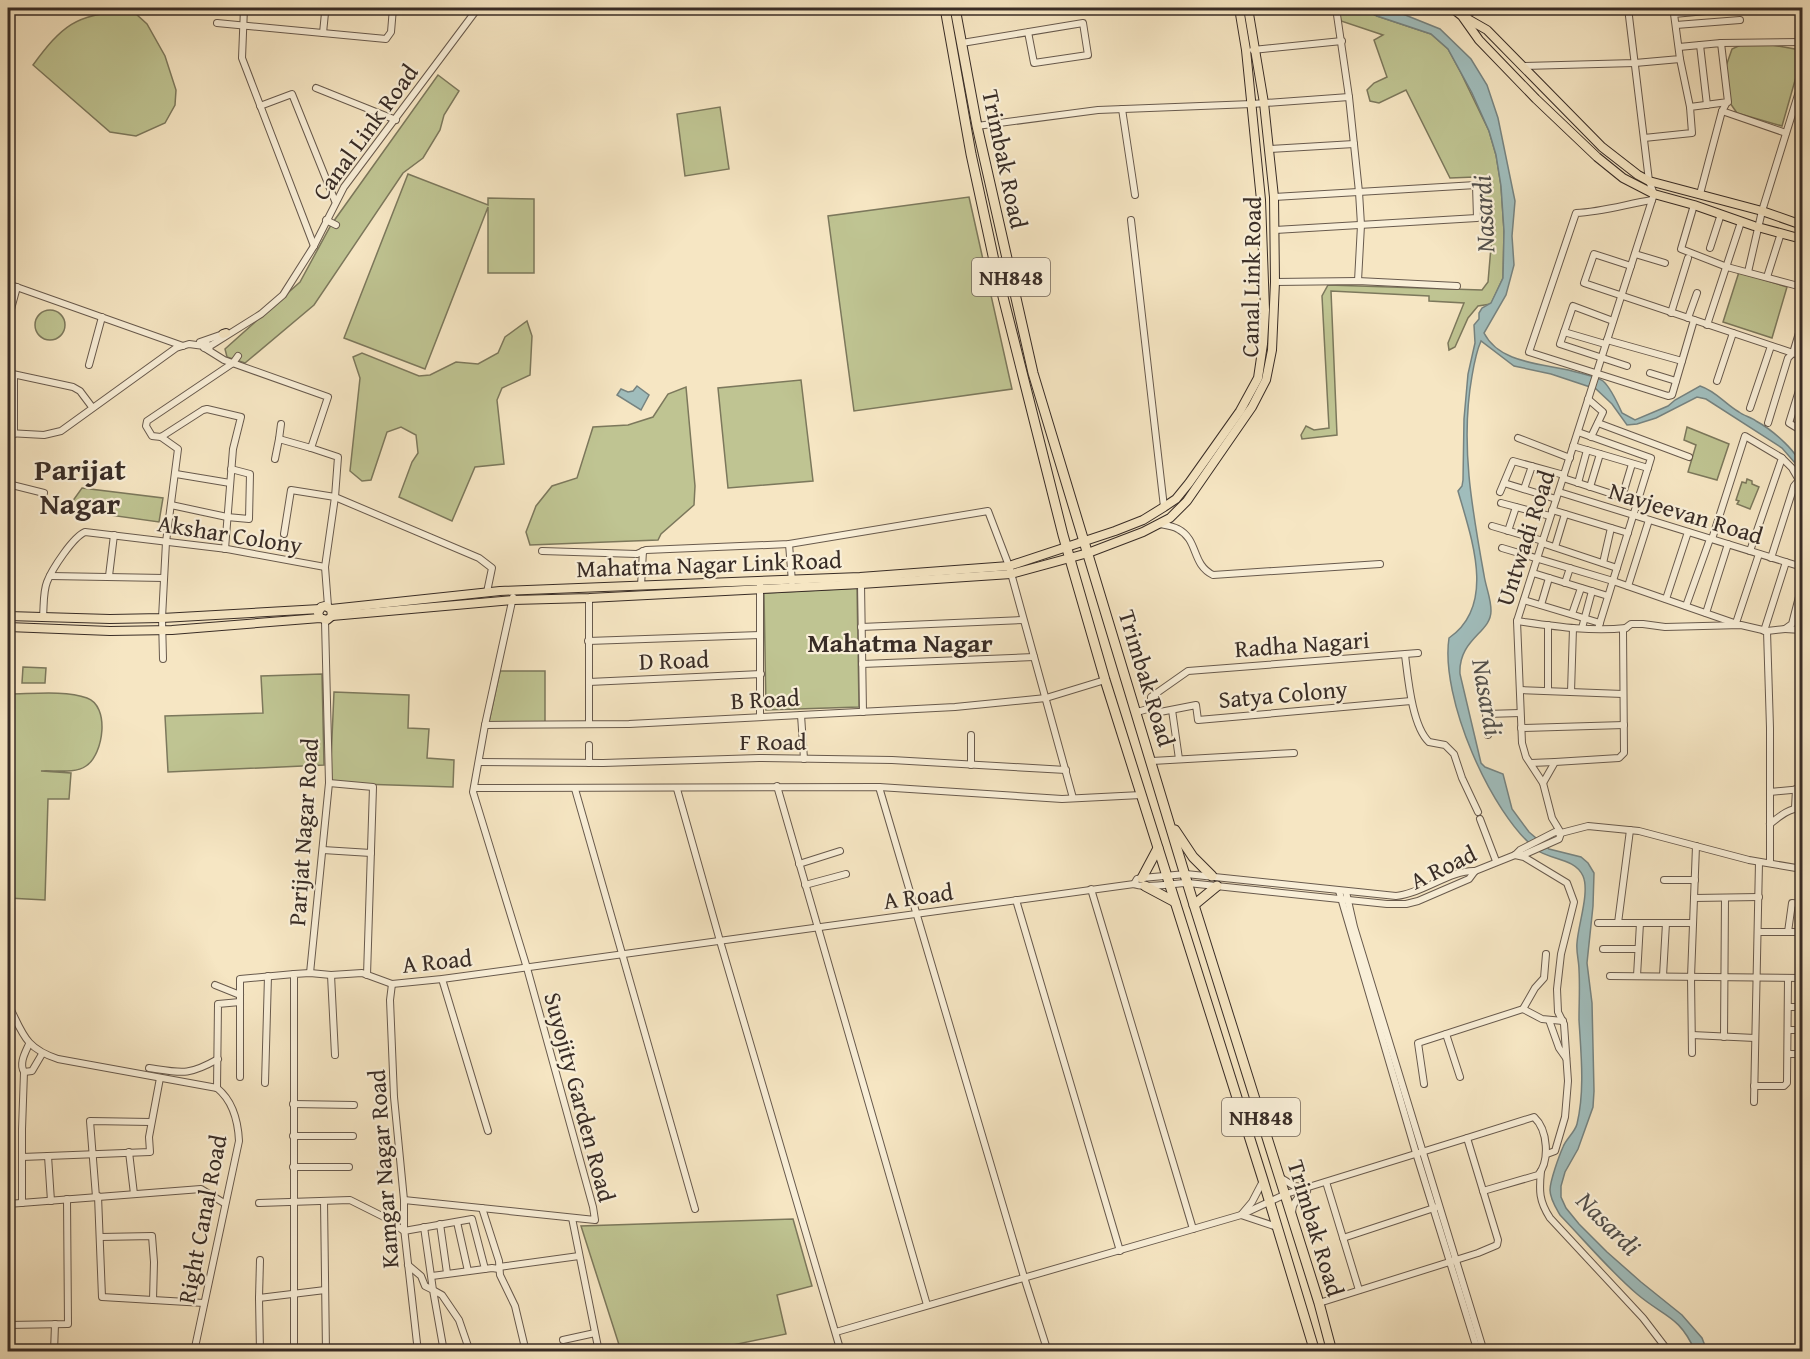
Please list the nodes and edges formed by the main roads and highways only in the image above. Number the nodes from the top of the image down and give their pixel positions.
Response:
1 (945, 8) edge
2 (955, 8) edge
3 (1239, 8) edge
4 (1248, 8) edge
5 (1452, 8) edge
6 (1462, 16) junction
7 (1803, 225) edge
8 (1803, 239) edge
9 (1080, 530) junction
10 (1063, 536) junction
11 (1096, 537) junction
12 (1085, 542) junction
13 (1099, 549) junction
14 (1068, 553) junction
15 (1088, 553) junction
16 (1050, 554) junction
17 (1050, 563) junction
18 (1092, 565) junction
19 (1010, 570) junction
20 (1073, 570) junction
21 (792, 583) junction
22 (760, 585) junction
23 (326, 613) junction
24 (8, 616) edge
25 (8, 627) edge
26 (1169, 820) junction
27 (1158, 848) junction
28 (1212, 876) road end
29 (1217, 886) road end
30 (1175, 902) junction
31 (1194, 905) junction
32 (1315, 1352) edge
33 (1332, 1352) edge

1 - 10 highway, Trimbak Road
2 - 9 highway, Trimbak Road / NH848
3 - 11 main road, Canal Link Road
4 - 13 main road, Canal Link Road
5 - 6 main road
6 - 7 main road
6 - 8 main road
9 - 11 main road
9 - 12 highway, Trimbak Road / NH848
10 - 14 highway, Trimbak Road
10 - 16 main road
11 - 12 main road, Canal Link Road
12 - 14 main road, Mahatma Nagar Link Road
12 - 15 highway, Trimbak Road
13 - 15 main road, Canal Link Road
13 - 18 main road
14 - 15 main road, Canal Link Road
14 - 16 main road, Mahatma Nagar Link Road
14 - 17 main road, Mahatma Nagar Link Road
14 - 20 highway, Trimbak Road
15 - 18 highway, Trimbak Road / NH848
16 - 19 main road, Mahatma Nagar Link Road
17 - 19 main road, Mahatma Nagar Link Road
17 - 20 main road
18 - 26 highway, Trimbak Road / NH848
19 - 21 main road, Mahatma Nagar Link Road
19 - 21 main road, Mahatma Nagar Link Road
20 - 27 highway, Trimbak Road
21 - 22 main road, Mahatma Nagar Link Road
22 - 23 main road, Mahatma Nagar Link Road
22 - 23 main road, Mahatma Nagar Link Road
23 - 24 main road, Mahatma Nagar Link Road
23 - 25 main road, Mahatma Nagar Link Road
26 - 28 highway
26 - 31 highway, Trimbak Road / NH848
27 - 30 highway, NH848
27 - 30 highway
29 - 31 highway
30 - 32 highway, Trimbak Road / NH848
31 - 33 highway, Trimbak Road / NH848

